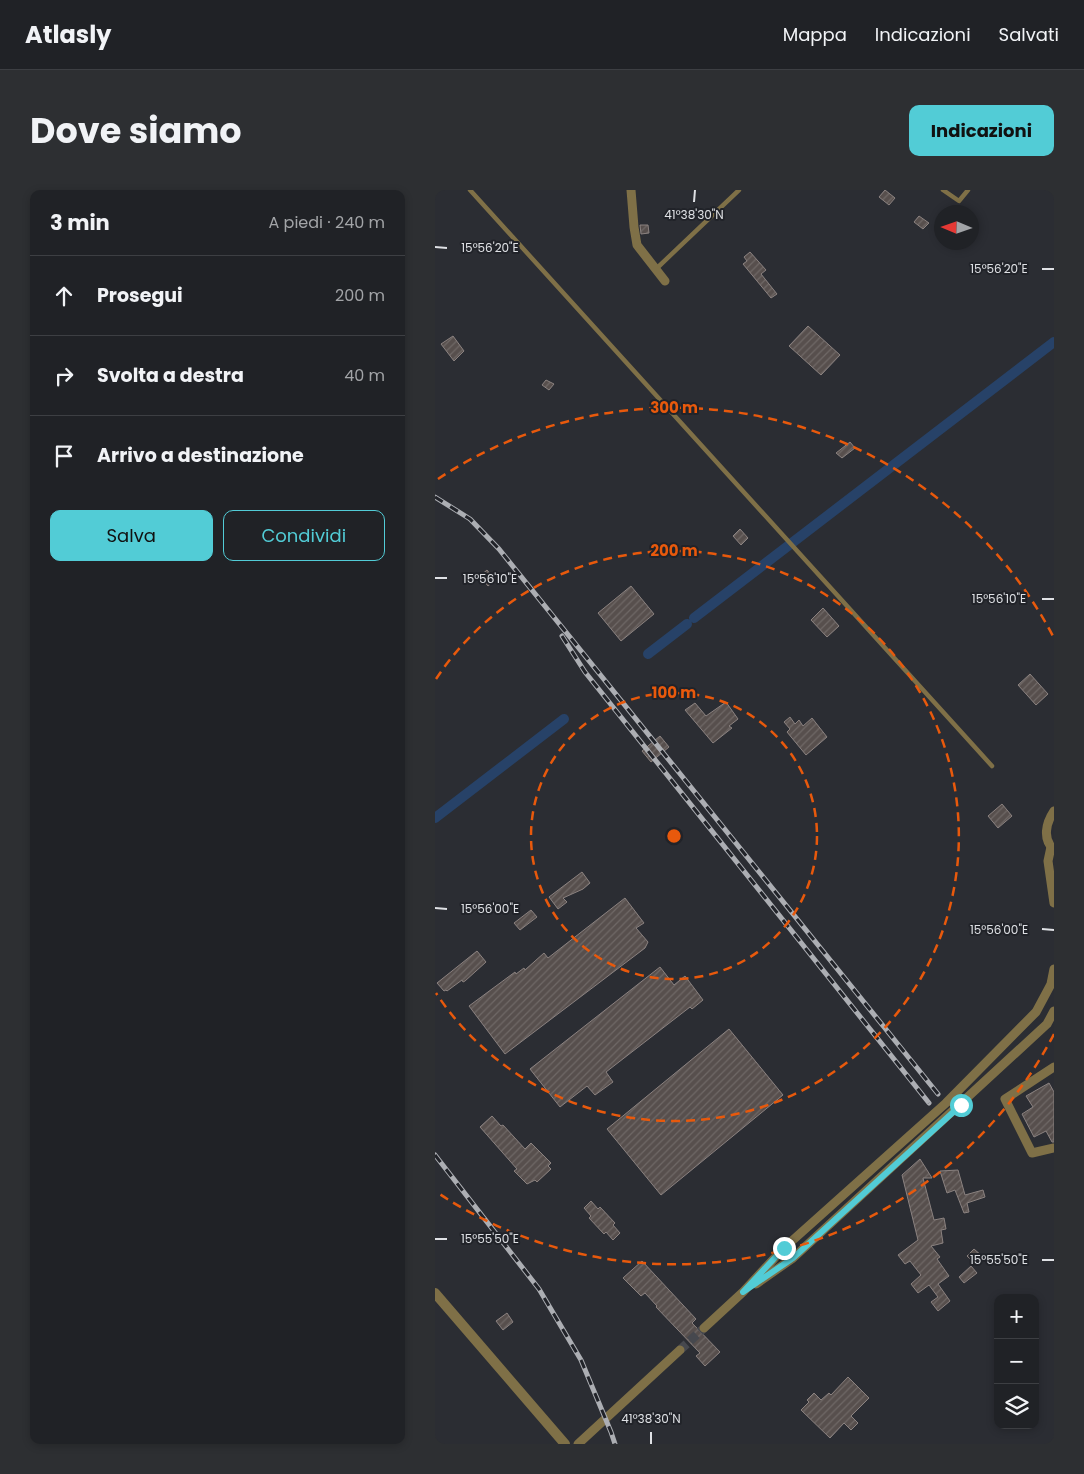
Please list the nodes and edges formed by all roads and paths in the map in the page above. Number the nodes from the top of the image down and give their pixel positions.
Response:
1 (471, 190) edge
2 (631, 190) edge
3 (739, 190) edge
4 (943, 190) edge
5 (968, 190) edge
6 (656, 269) junction
7 (665, 281) dead end
8 (991, 766) dead end
9 (1054, 811) edge
10 (1052, 849) edge
11 (1054, 903) edge
12 (1054, 969) edge
13 (1054, 1011) edge
14 (1054, 1067) edge
15 (1054, 1148) edge
16 (743, 1292) junction
17 (435, 1293) edge
18 (704, 1328) tunnel mouth
19 (680, 1350) tunnel mouth
20 (565, 1444) edge
21 (578, 1444) edge

1 - 8 lane
2 - 6 street
3 - 6 lane
4 - 5 lane
6 - 7 street
9 - 10 street
10 - 11 street
12 - 16 street
13 - 16 street
14 - 15 street
16 - 18 street
17 - 20 street
19 - 21 street

